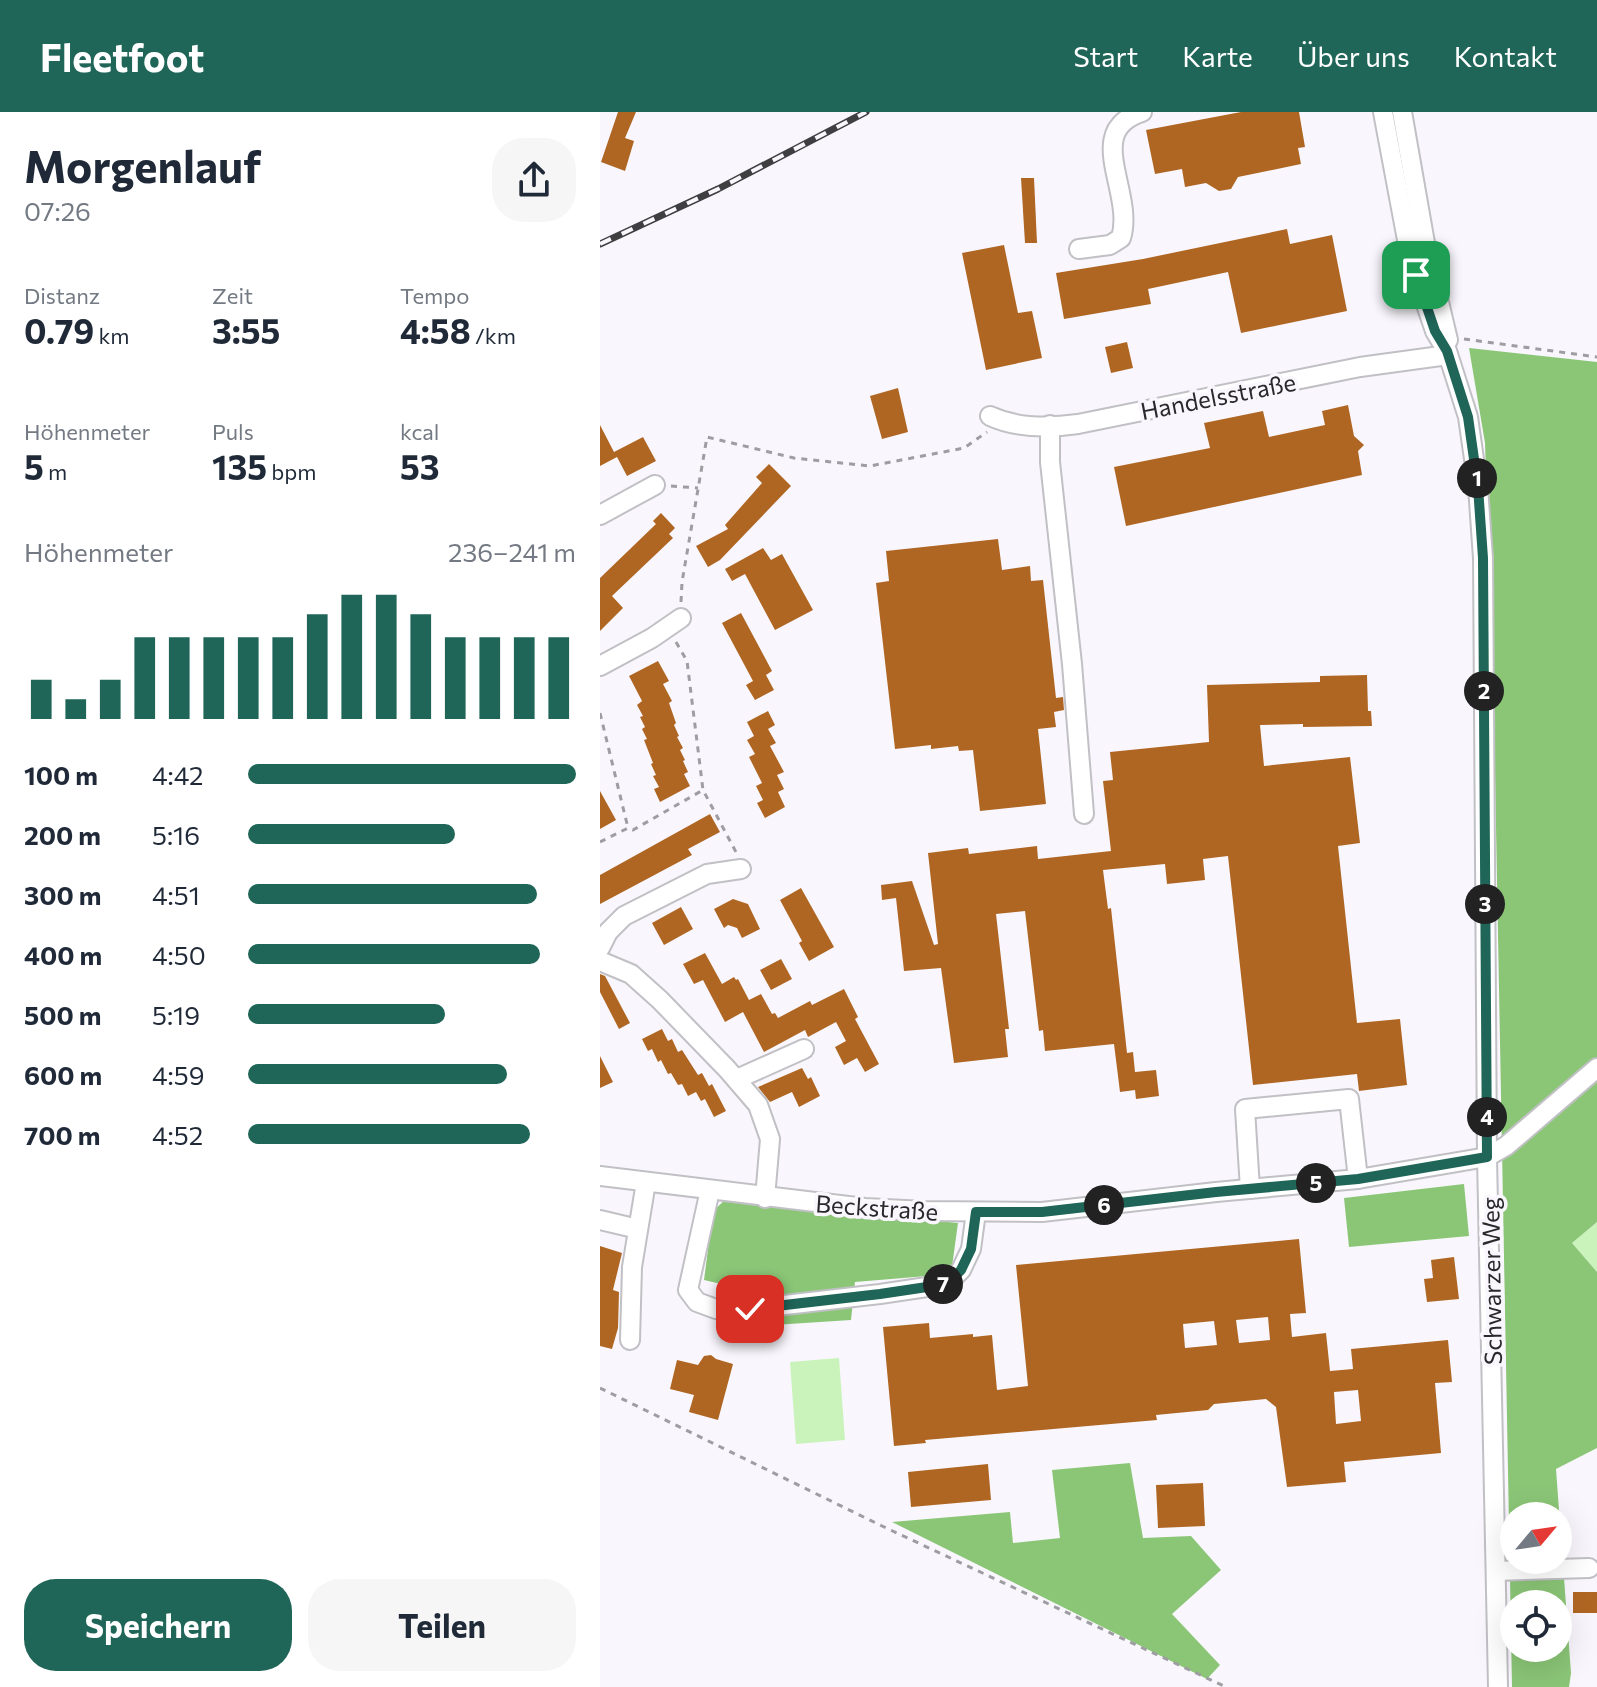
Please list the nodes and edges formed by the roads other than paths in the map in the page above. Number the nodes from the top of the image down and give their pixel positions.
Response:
1 (1142, 112) edge
2 (1383, 112) edge
3 (1402, 112) edge
4 (1079, 249) dead end
5 (1447, 348) junction
6 (997, 419) road end
7 (1050, 425) junction
8 (655, 485) road end
9 (600, 515) edge
10 (674, 622) road end
11 (600, 666) edge
12 (1084, 814) dead end
13 (741, 869) road end
14 (600, 948) edge
15 (600, 961) edge
16 (804, 1049) dead end
17 (1597, 1068) edge
18 (737, 1079) junction
19 (1487, 1157) junction
20 (600, 1176) edge
21 (1358, 1179) junction
22 (646, 1182) junction
23 (1250, 1189) junction
24 (710, 1190) junction
25 (765, 1198) junction
26 (976, 1212) junction
27 (600, 1220) edge
28 (638, 1229) junction
29 (630, 1340) dead end
30 (1589, 1568) dead end
31 (1496, 1571) junction
32 (1498, 1687) edge

1 - 4 street
2 - 5 street, Schwarzer Weg
3 - 5 street, Schwarzer Weg
5 - 7 street, Handelsstraße
5 - 19 street, Schwarzer Weg
6 - 7 street, Handelsstraße
7 - 12 street
8 - 9 street
10 - 11 street
13 - 14 street
15 - 18 street
16 - 18 street
17 - 19 street
18 - 25 street
19 - 21 street, Beckstraße
19 - 31 street, Schwarzer Weg
20 - 22 street, Beckstraße
21 - 23 street, Beckstraße
21 - 23 street
22 - 24 street, Beckstraße
22 - 28 street
23 - 26 street, Beckstraße
24 - 25 street, Beckstraße
24 - 26 street
25 - 26 street, Beckstraße
27 - 28 street
28 - 29 street
30 - 31 street
31 - 32 street, Schwarzer Weg

